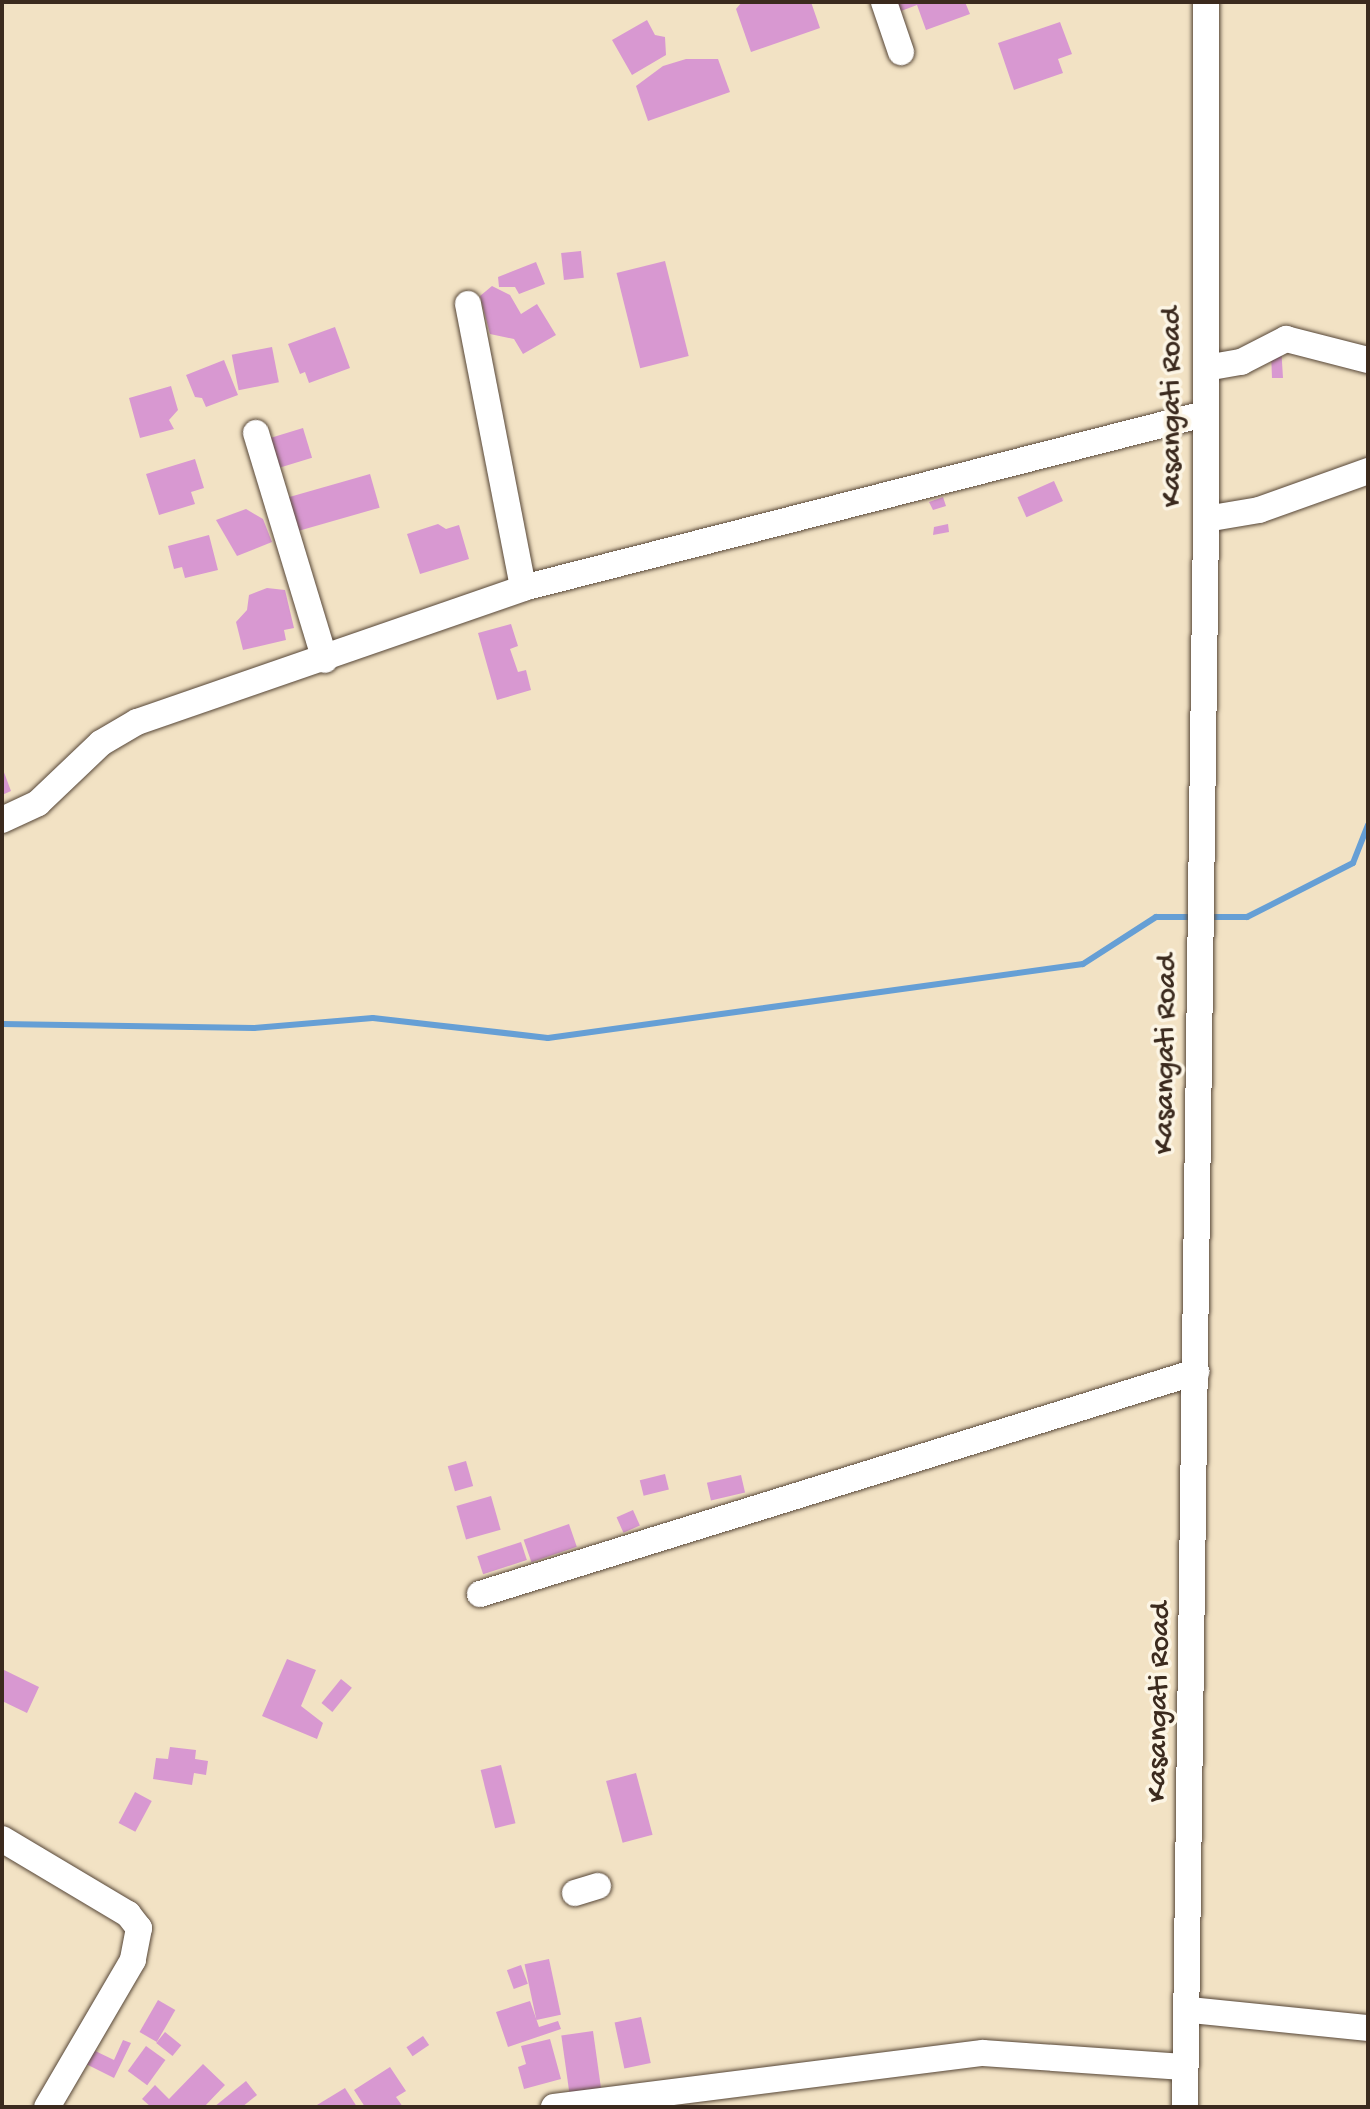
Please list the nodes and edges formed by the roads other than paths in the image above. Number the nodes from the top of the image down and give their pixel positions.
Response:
1 (884, 2) edge
2 (1206, 2) edge
3 (901, 52) dead end
4 (468, 304) dead end
5 (1368, 360) edge
6 (1206, 368) junction
7 (1204, 414) junction
8 (256, 433) dead end
9 (1368, 471) edge
10 (1206, 519) junction
11 (523, 588) junction
12 (325, 660) junction
13 (2, 820) edge
14 (1196, 1372) junction
15 (480, 1594) dead end
16 (2, 1839) edge
17 (1190, 2010) junction
18 (1368, 2028) edge
19 (1184, 2067) junction
20 (47, 2107) edge
21 (554, 2107) edge
22 (1185, 2107) edge

1 - 3 street
2 - 6 street, Kasangati Road
4 - 11 street
5 - 6 street
6 - 7 street, Kasangati Road
7 - 10 street, Kasangati Road
7 - 11 street
8 - 12 street
9 - 10 street
10 - 14 street, Kasangati Road
11 - 12 street
12 - 13 street
14 - 15 street
14 - 17 street, Kasangati Road
16 - 20 street
17 - 18 street
17 - 19 street, Kasangati Road
19 - 21 street
19 - 22 street, Kasangati Road

